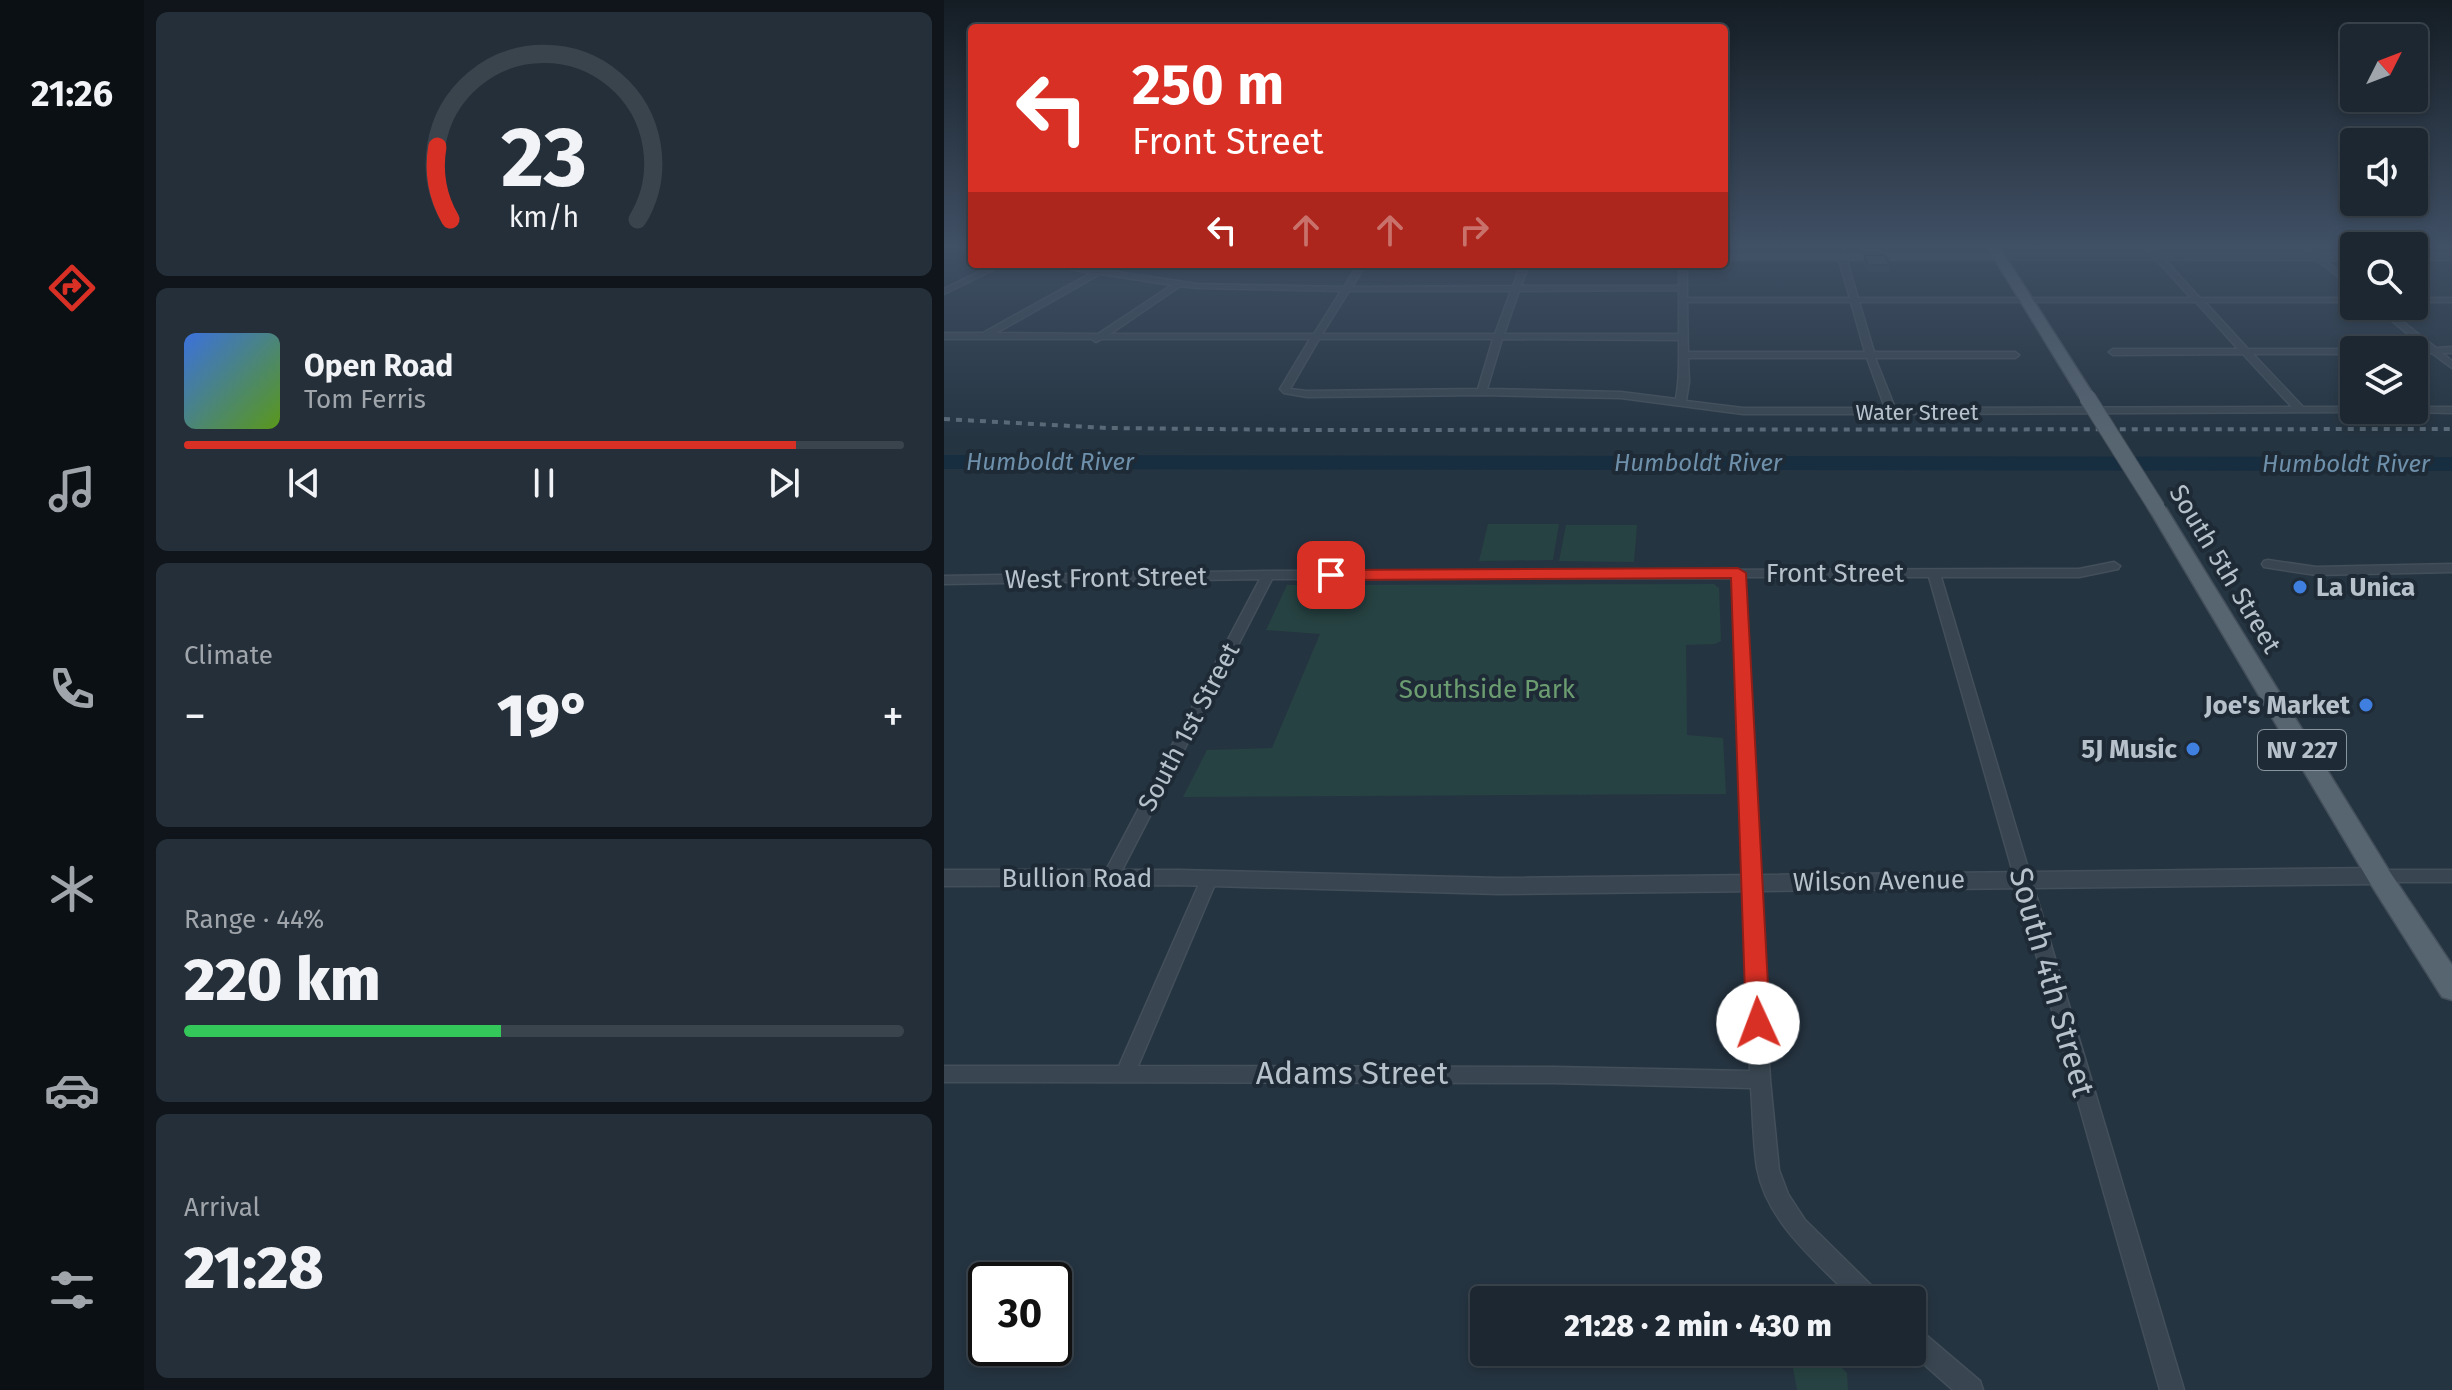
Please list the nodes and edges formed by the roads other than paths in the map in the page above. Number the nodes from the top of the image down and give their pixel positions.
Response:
1 (1031, 310) edge
2 (1139, 310) edge
3 (1333, 310) edge
4 (1509, 310) edge
5 (1682, 310) edge
6 (1858, 310) edge
7 (2031, 310) edge
8 (2207, 310) edge
9 (2396, 320) edge
10 (944, 336) edge
11 (984, 336) junction
12 (1498, 337) junction
13 (1683, 337) junction
14 (1316, 338) junction
15 (1095, 339) junction
16 (2428, 350) edge
17 (2433, 350) junction
18 (2452, 350) edge
19 (2245, 351) junction
20 (2340, 351) edge
21 (2113, 352) dead end
22 (1682, 355) junction
23 (1870, 355) junction
24 (2015, 355) dead end
25 (2452, 365) edge
26 (1482, 392) junction
27 (1681, 401) junction
28 (2300, 410) junction
29 (2340, 410) edge
30 (2428, 410) edge
31 (2452, 410) edge
32 (1892, 413) junction
33 (2268, 564) dead end
34 (2114, 566) dead end
35 (2450, 570) edge
36 (1738, 573) junction
37 (1934, 573) junction
38 (1268, 575) junction
39 (944, 580) edge
40 (2379, 876) junction
41 (2452, 876) edge
42 (1210, 877) junction
43 (944, 878) edge
44 (1110, 878) junction
45 (2024, 881) junction
46 (1752, 882) junction
47 (2452, 989) edge
48 (1126, 1072) junction
49 (944, 1074) edge
50 (1760, 1080) junction
51 (1856, 1286) edge
52 (1926, 1350) edge
53 (1971, 1390) edge
54 (2172, 1390) edge

1 - 11 street
2 - 15 street
3 - 14 street
4 - 12 street
5 - 13 street
6 - 23 street
7 - 40 main road, South 5th Street / NV 227, bridge
8 - 19 street
9 - 17 street
10 - 11 street
11 - 15 street
12 - 13 street
12 - 14 street
12 - 26 street
13 - 22 street
14 - 15 street
14 - 26 street, Water Street
16 - 17 street
17 - 18 street
17 - 25 street
19 - 20 street
19 - 21 street
19 - 28 street
22 - 23 street
22 - 27 street
23 - 24 street
23 - 32 street
26 - 27 street, Water Street
27 - 32 street, Water Street
28 - 29 street, Water Street
28 - 32 street, Water Street
30 - 31 street
33 - 35 street
34 - 37 street, Front Street
36 - 37 street, Front Street
36 - 38 street, Front Street
36 - 46 street
37 - 45 street, South 4th Street
38 - 39 street, West Front Street
38 - 44 street, South 1st Street
40 - 41 street, Wilson Avenue
40 - 45 street, Wilson Avenue
40 - 47 main road, South 5th Street / NV 227
42 - 44 street, Bullion Road
42 - 46 street, Wilson Avenue
42 - 48 street
43 - 44 street, Bullion Road
45 - 46 street, Wilson Avenue
45 - 54 street, South 4th Street
46 - 50 street
48 - 49 street, Adams Street
48 - 50 street, Adams Street
50 - 51 street
52 - 53 street

